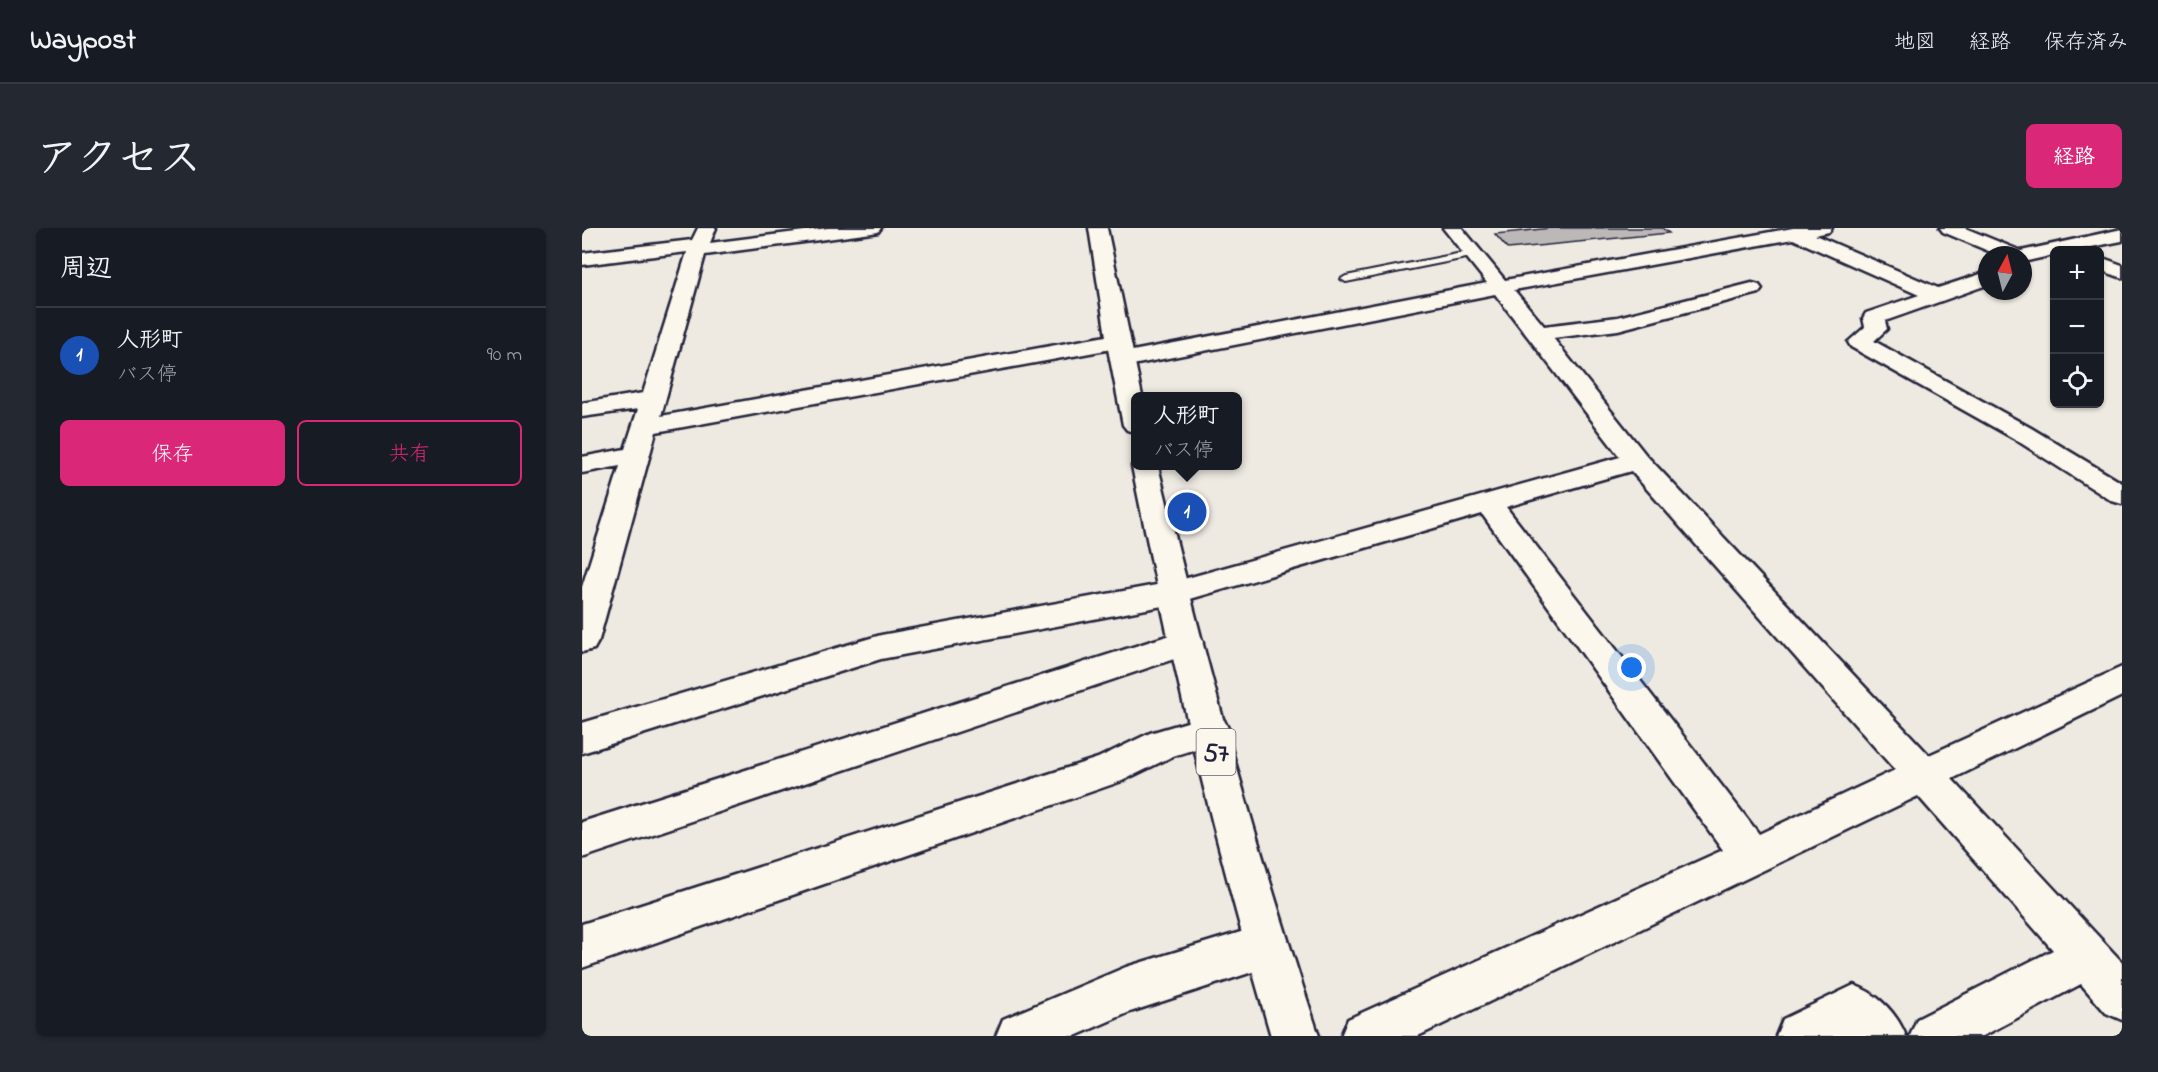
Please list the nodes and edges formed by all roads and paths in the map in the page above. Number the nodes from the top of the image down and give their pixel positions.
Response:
1 (872, 228) edge
2 (1098, 228) edge
3 (1452, 228) edge
4 (1823, 228) edge
5 (1949, 228) edge
6 (1782, 232) edge
7 (2122, 235) edge
8 (701, 241) edge
9 (1993, 246) edge
10 (2076, 246) edge
11 (2050, 251) edge
12 (1472, 254) junction
13 (2032, 254) edge
14 (582, 259) edge
15 (2104, 265) edge
16 (2122, 272) edge
17 (1346, 279) dead end
18 (1978, 282) edge
19 (1498, 287) junction
20 (1752, 289) dead end
21 (1938, 296) junction
22 (1538, 333) junction
23 (1120, 350) junction
24 (654, 399) junction
25 (1131, 402) edge
26 (582, 410) edge
27 (645, 426) junction
28 (637, 455) junction
29 (1637, 461) junction
30 (582, 465) edge
31 (1146, 470) edge
32 (2122, 495) edge
33 (1489, 504) junction
34 (1173, 592) junction
35 (582, 640) edge
36 (1186, 642) junction
37 (2122, 680) edge
38 (1211, 730) junction
39 (582, 738) edge
40 (1922, 774) junction
41 (582, 840) edge
42 (1752, 857) junction
43 (582, 946) edge
44 (1267, 946) junction
45 (2087, 957) junction
46 (2122, 997) edge
47 (1020, 1036) edge
48 (1295, 1036) edge
49 (1365, 1036) edge
50 (1800, 1036) edge
51 (1882, 1036) edge
52 (1934, 1036) edge

1 - 8 street
2 - 23 street
3 - 12 street
4 - 6 street
5 - 9 street
6 - 19 street
6 - 21 street
7 - 10 street
8 - 14 street
8 - 24 street
11 - 13 street
12 - 17 lane
12 - 19 street
15 - 16 street
18 - 21 street
19 - 22 street
19 - 23 street
20 - 22 street
21 - 32 street
22 - 29 street
23 - 25 street
23 - 27 street
24 - 26 street
24 - 27 street
27 - 28 street
28 - 30 street
28 - 35 street
29 - 33 street
29 - 40 street
31 - 34 street, 57
33 - 34 street
33 - 42 street
34 - 36 street, 57
34 - 39 street
36 - 38 street, 57
36 - 41 street
37 - 40 street
38 - 43 street
38 - 44 street, 57
40 - 42 street
40 - 45 street
42 - 49 street
44 - 47 street
44 - 48 street, 57
45 - 46 street
45 - 52 street
50 - 51 street

